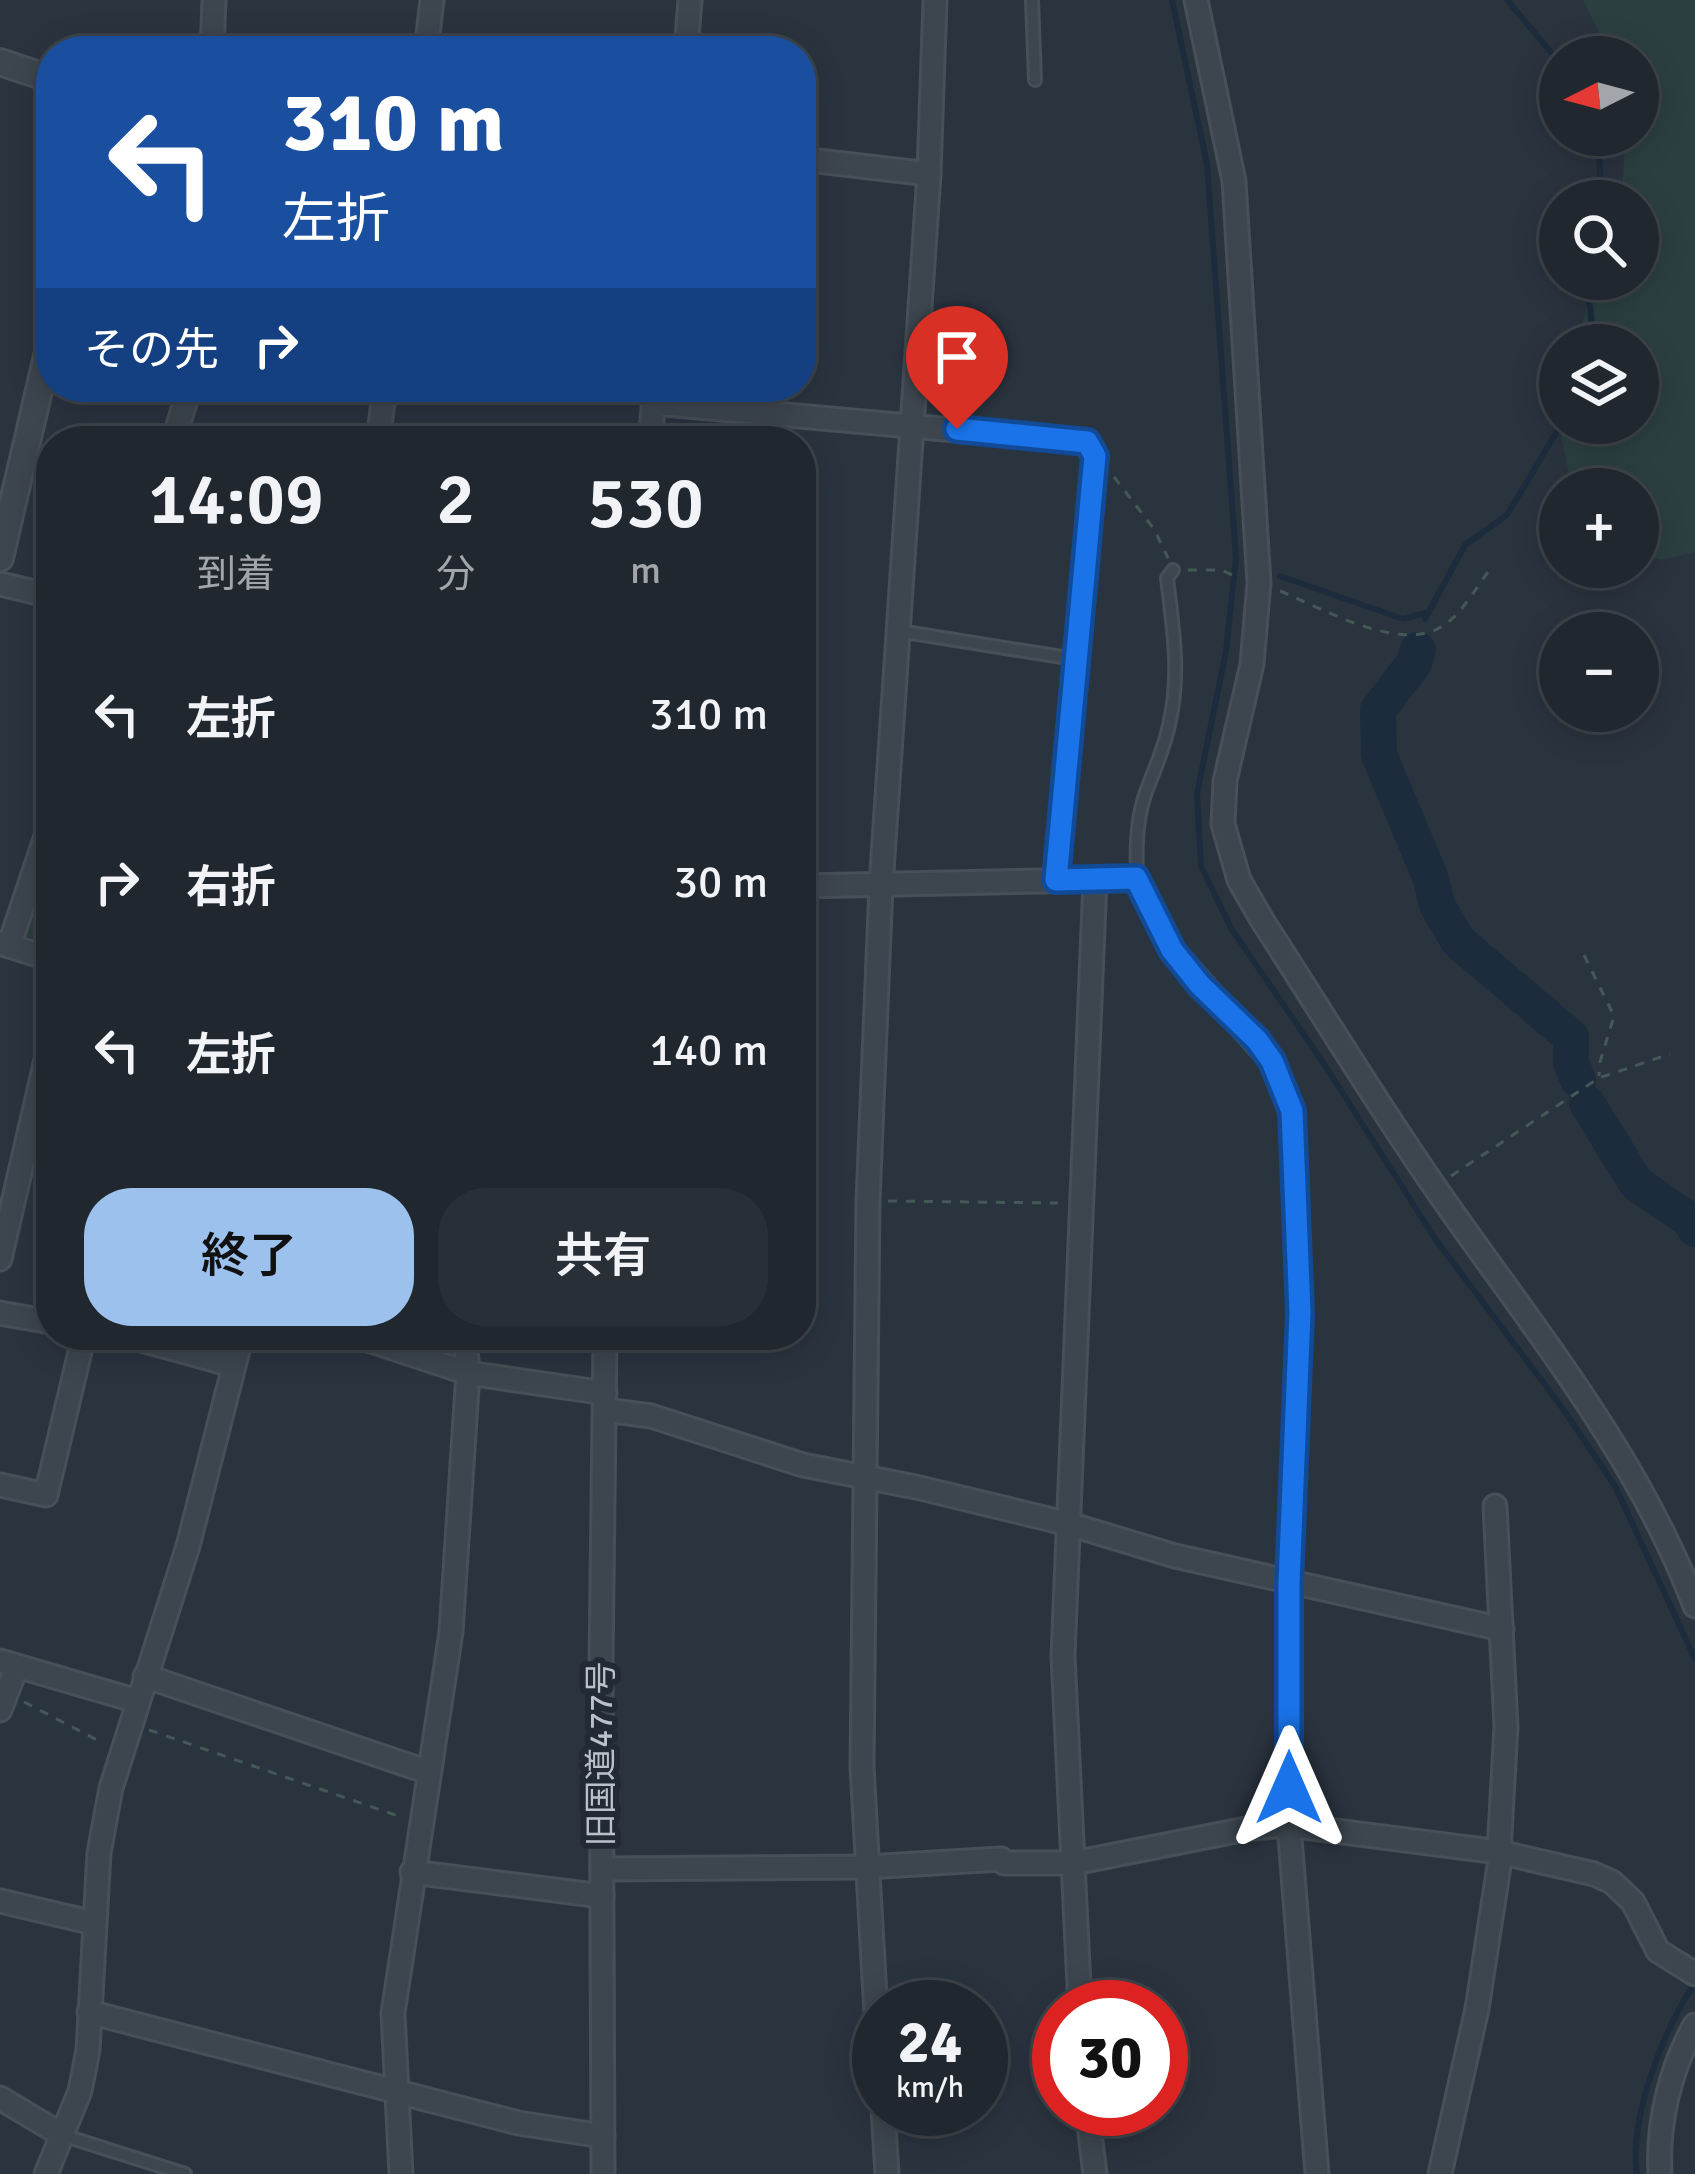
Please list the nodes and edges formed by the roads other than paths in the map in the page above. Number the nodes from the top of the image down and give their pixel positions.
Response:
1 (214, 0) edge
2 (432, 0) edge
3 (690, 0) edge
4 (935, 0) edge
5 (957, 0) edge
6 (1032, 0) edge
7 (1196, 0) edge
8 (213, 36) edge
9 (428, 36) edge
10 (687, 36) edge
11 (0, 62) edge
12 (36, 74) edge
13 (1035, 80) dead end
14 (816, 161) edge
15 (929, 174) junction
16 (36, 402) edge
17 (717, 402) edge
18 (913, 424) junction
19 (0, 558) edge
20 (1173, 570) road end
21 (0, 584) edge
22 (36, 592) edge
23 (898, 632) junction
24 (1074, 659) junction
25 (36, 860) edge
26 (1136, 878) junction
27 (1056, 880) junction
28 (1095, 880) junction
29 (816, 886) edge
30 (881, 886) junction
31 (4, 944) edge
32 (36, 954) edge
33 (36, 1122) edge
34 (0, 1259) edge
35 (0, 1313) edge
36 (36, 1319) edge
37 (80, 1350) edge
38 (178, 1350) edge
39 (237, 1350) edge
40 (398, 1350) edge
41 (466, 1350) edge
42 (605, 1350) edge
43 (232, 1365) junction
44 (468, 1373) junction
45 (605, 1401) junction
46 (864, 1479) junction
47 (0, 1485) edge
48 (1495, 1506) dead end
49 (1069, 1524) junction
50 (1289, 1583) junction
51 (1695, 1606) edge
52 (1502, 1629) junction
53 (9, 1664) edge
54 (145, 1676) junction
55 (137, 1701) junction
56 (3, 1702) edge
57 (428, 1772) junction
58 (1289, 1825) junction
59 (1500, 1853) junction
60 (1074, 1863) junction
61 (866, 1867) junction
62 (602, 1870) junction
63 (412, 1872) junction
64 (602, 1896) junction
65 (0, 1901) edge
66 (94, 1923) junction
67 (1691, 1971) edge
68 (873, 1980) edge
69 (1079, 1980) edge
70 (89, 2012) junction
71 (1695, 2025) edge
72 (395, 2091) junction
73 (0, 2098) edge
74 (62, 2135) junction
75 (603, 2136) junction
76 (885, 2136) edge
77 (1091, 2136) edge
78 (46, 2174) edge
79 (185, 2174) edge
80 (401, 2174) edge
81 (603, 2174) edge
82 (887, 2174) edge
83 (1095, 2174) edge
84 (1317, 2174) edge
85 (1440, 2174) edge
86 (1660, 2174) edge

1 - 8 street
2 - 9 street
3 - 10 street
4 - 5 street
4 - 15 street
6 - 13 lane
7 - 51 street
11 - 12 street
14 - 15 street
15 - 18 street
16 - 19 street
17 - 18 street
18 - 23 street
18 - 24 street
20 - 26 lane
21 - 22 street
23 - 24 lane
23 - 30 street
24 - 27 street
25 - 31 street
26 - 28 street
26 - 50 street
27 - 28 street
27 - 30 street
28 - 49 street
29 - 30 street
30 - 46 street
31 - 32 street
33 - 34 street
35 - 36 street
37 - 47 street
38 - 43 street
39 - 43 street
40 - 44 street
41 - 44 street
42 - 45 street, 旧国道477号
43 - 54 street
44 - 45 street
44 - 57 street
45 - 46 street
45 - 62 street, 旧国道477号
46 - 49 street
46 - 61 street
48 - 52 street
49 - 50 street
49 - 60 street
50 - 52 street
50 - 58 street
52 - 59 street
53 - 55 street
53 - 56 street
54 - 55 street
54 - 57 street
55 - 66 street
57 - 63 street
58 - 59 street
58 - 60 street
58 - 84 street
59 - 67 street
59 - 85 street
60 - 61 street
60 - 69 street
61 - 62 street
61 - 68 street
62 - 64 street, 旧国道477号
63 - 64 street
63 - 72 street
64 - 75 street, 旧国道477号
65 - 66 street
66 - 70 street
70 - 72 street
70 - 74 street
71 - 86 street
72 - 75 street
72 - 80 street
73 - 74 street
74 - 78 street
74 - 79 lane
75 - 81 street, 旧国道477号
76 - 82 street
77 - 83 street

